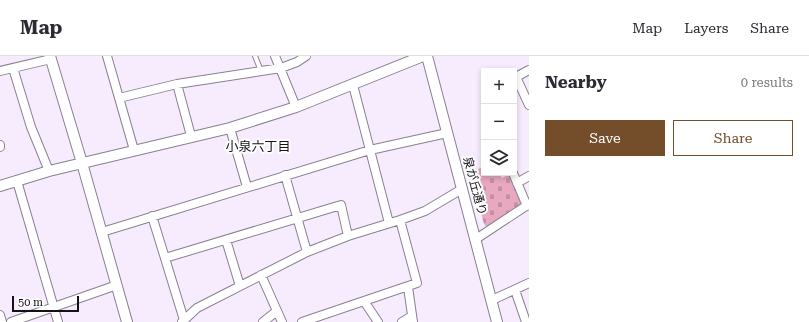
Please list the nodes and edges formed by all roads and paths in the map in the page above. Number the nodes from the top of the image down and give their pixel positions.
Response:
1 (107, 56) edge
2 (255, 56) edge
3 (275, 56) edge
4 (306, 56) edge
5 (423, 56) edge
6 (427, 56) edge
7 (50, 57) edge
8 (13, 68) junction
9 (281, 68) junction
10 (529, 70) edge
11 (261, 71) junction
12 (0, 72) edge
13 (517, 77) edge
14 (517, 82) edge
15 (177, 84) junction
16 (353, 85) junction
17 (119, 98) junction
18 (529, 105) edge
19 (296, 107) junction
20 (230, 128) junction
21 (447, 133) junction
22 (191, 136) junction
23 (134, 150) junction
24 (370, 150) junction
25 (82, 163) junction
26 (49, 171) junction
27 (285, 175) junction
28 (514, 176) edge
29 (529, 176) edge
30 (17, 182) junction
31 (517, 183) junction
32 (0, 186) edge
33 (247, 187) junction
34 (462, 189) junction
35 (528, 205) edge
36 (152, 216) junction
37 (297, 218) junction
38 (400, 220) junction
39 (389, 223) junction
40 (102, 232) junction
41 (348, 236) junction
42 (476, 239) junction
43 (226, 240) junction
44 (307, 252) junction
45 (165, 258) junction
46 (261, 275) junction
47 (529, 283) edge
48 (117, 285) junction
49 (240, 286) junction
50 (408, 287) junction
51 (515, 290) junction
52 (492, 300) junction
53 (364, 301) junction
54 (53, 307) junction
55 (277, 311) junction
56 (0, 316) edge
57 (412, 319) edge
58 (183, 321) edge
59 (2, 322) edge
60 (11, 322) edge
61 (58, 322) edge
62 (127, 322) edge
63 (264, 322) edge
64 (282, 322) edge
65 (302, 322) edge
66 (378, 322) edge
67 (402, 322) edge
68 (497, 322) edge
69 (526, 322) edge

1 - 17 street
2 - 11 lane
3 - 9 street
4 - 9 street
5 - 16 street
6 - 21 street, 泉が丘通り
7 - 8 street
7 - 25 street
8 - 12 street
8 - 26 street
9 - 11 street
9 - 19 street
10 - 13 street
11 - 15 street
14 - 18 street
15 - 17 street
15 - 22 street
16 - 19 street
16 - 24 street
17 - 23 street
19 - 20 street
20 - 22 street
20 - 33 street
21 - 24 street
21 - 34 street, 泉が丘通り
22 - 23 street
23 - 25 street
24 - 27 street
24 - 39 street
25 - 26 street
25 - 40 street
26 - 30 street
27 - 33 street
27 - 37 street
28 - 31 street
29 - 31 street
30 - 32 street
30 - 54 street
31 - 35 street
33 - 36 street
34 - 38 street
34 - 42 street, 泉が丘通り
35 - 42 street
36 - 40 street
36 - 45 street
37 - 41 street
37 - 43 street
37 - 44 street
38 - 39 street
38 - 50 street
39 - 41 street
40 - 48 street
41 - 44 street
42 - 52 street, 泉が丘通り
43 - 45 street
43 - 49 street
44 - 46 street
45 - 58 street
46 - 49 street
46 - 55 street
47 - 51 street
48 - 54 street
48 - 62 street
49 - 58 street
50 - 53 street
50 - 57 street
51 - 52 street
51 - 69 street
52 - 68 street, 泉が丘通り
53 - 65 street
53 - 66 street
54 - 60 street
54 - 61 street
55 - 63 street
55 - 64 street
56 - 59 street
57 - 67 street

